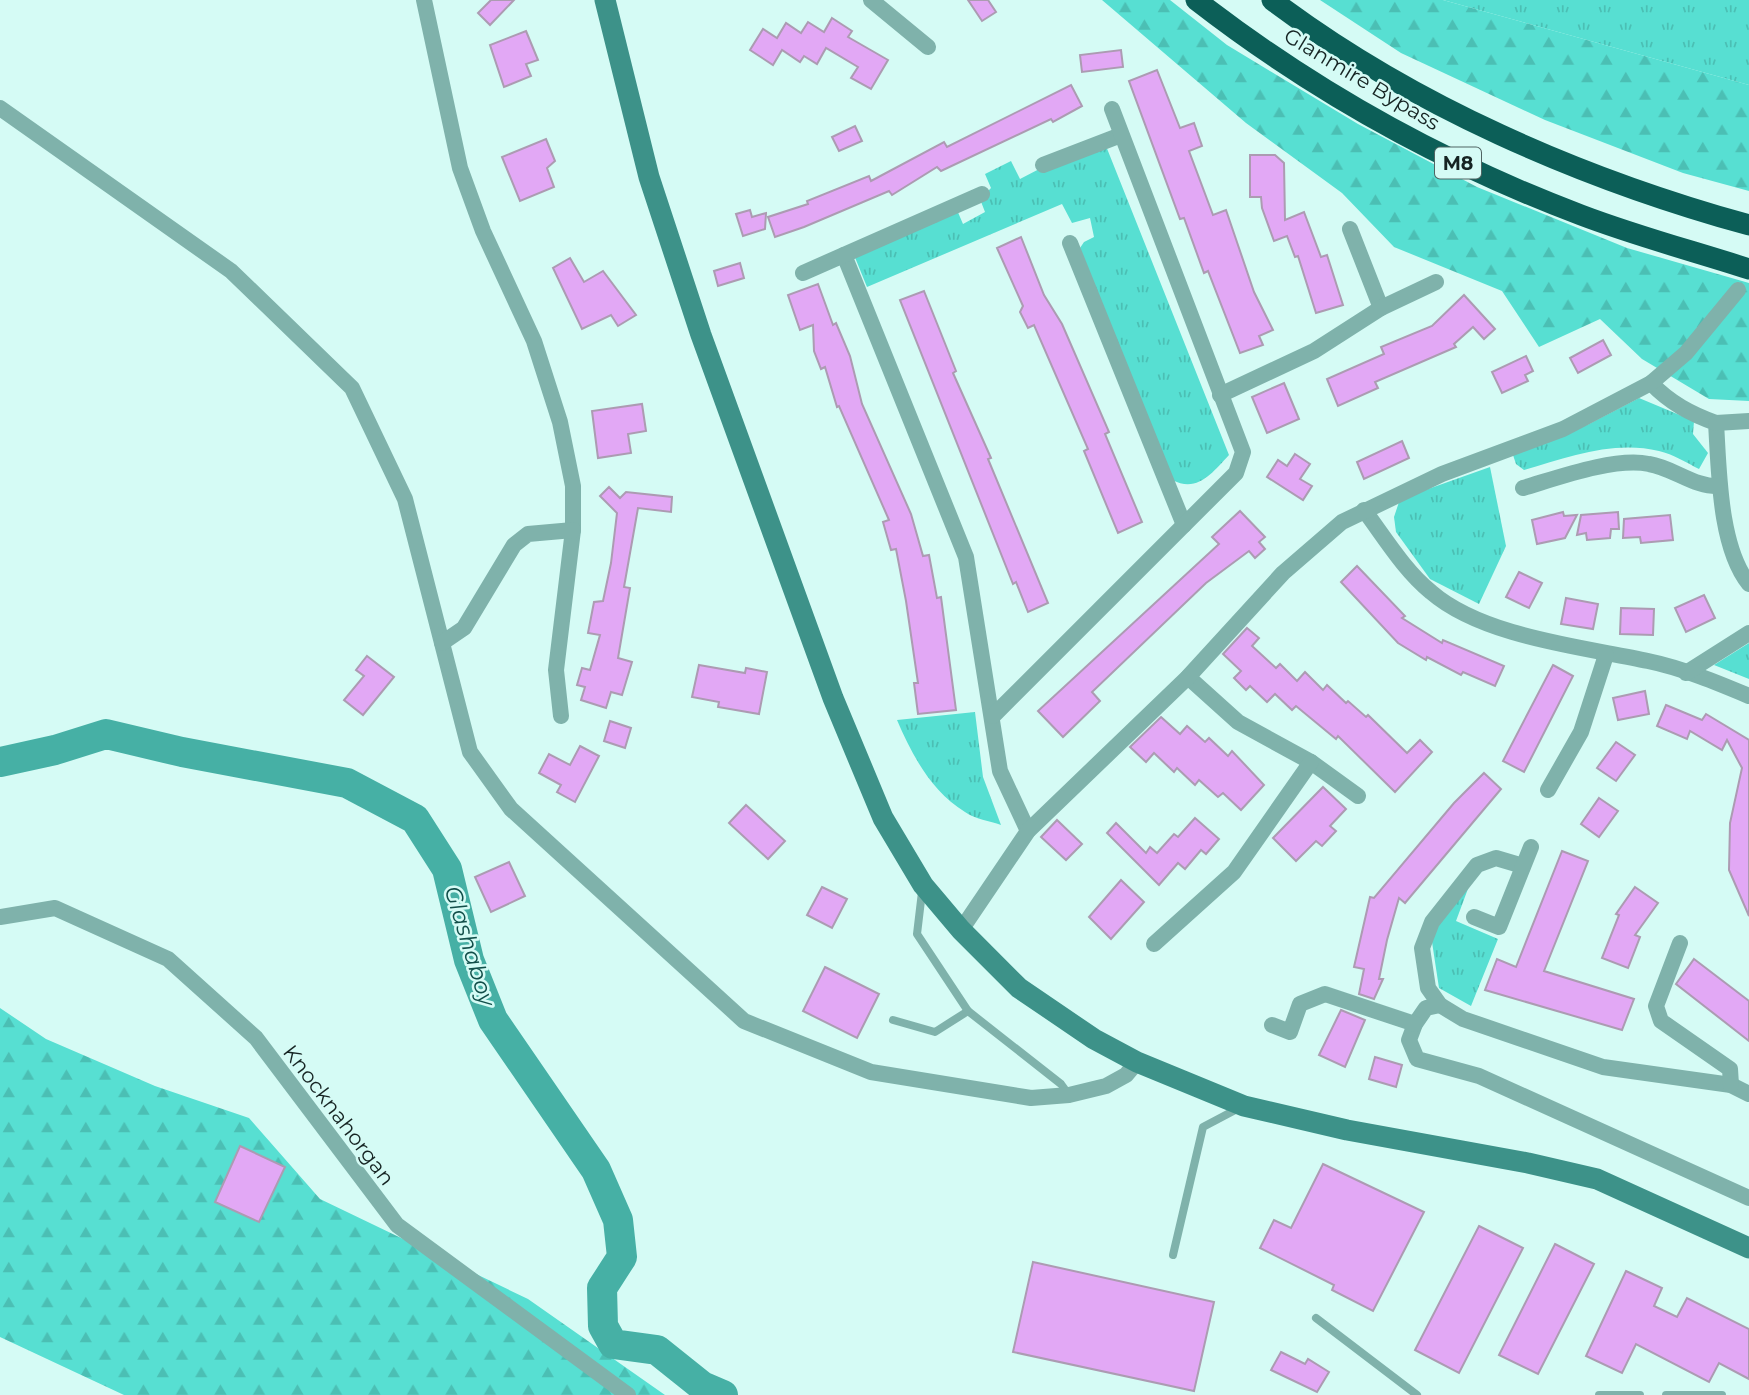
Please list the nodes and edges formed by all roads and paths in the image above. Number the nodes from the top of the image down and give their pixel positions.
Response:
1 (424, 0) edge
2 (605, 0) edge
3 (871, 0) edge
4 (1196, 0) edge
5 (1272, 0) edge
6 (928, 47) dead end
7 (0, 108) edge
8 (1112, 109) dead end
9 (1122, 135) junction
10 (1043, 165) dead end
11 (982, 194) dead end
12 (1749, 225) edge
13 (1350, 229) dead end
14 (1070, 243) dead end
15 (844, 255) junction
16 (1749, 269) edge
17 (803, 273) dead end
18 (1436, 282) dead end
19 (1738, 290) dead end
20 (1381, 308) junction
21 (1651, 383) junction
22 (1220, 395) junction
23 (1749, 421) edge
24 (1716, 423) junction
25 (1720, 486) junction
26 (1523, 488) dead end
27 (1364, 510) junction
28 (1184, 525) junction
29 (573, 530) junction
30 (1749, 584) edge
31 (1749, 633) edge
32 (442, 643) junction
33 (1605, 655) junction
34 (1686, 673) junction
35 (1188, 677) junction
36 (1749, 696) edge
37 (561, 716) dead end
38 (993, 716) junction
39 (1311, 762) junction
40 (1548, 790) dead end
41 (1358, 796) dead end
42 (1028, 831) junction
43 (1531, 847) dead end
44 (1523, 866) junction
45 (923, 885) junction
46 (0, 917) edge
47 (1474, 917) dead end
48 (961, 930) junction
49 (1680, 943) dead end
50 (1154, 944) dead end
51 (1440, 1005) junction
52 (968, 1011) junction
53 (893, 1020) dead end
54 (1415, 1024) junction
55 (1272, 1025) dead end
56 (1136, 1062) junction
57 (1731, 1085) junction
58 (1749, 1094) edge
59 (1069, 1095) junction
60 (1244, 1106) junction
61 (1749, 1198) edge
62 (1749, 1248) edge
63 (1172, 1255) dead end
64 (1316, 1318) dead end
65 (628, 1395) edge
66 (1417, 1395) edge
67 (1599, 1395) edge
68 (1640, 1395) edge
69 (1666, 1395) edge
70 (1722, 1395) edge

1 - 29 street
2 - 45 main road
3 - 6 street
4 - 16 highway, Glanmire Bypass / M8
5 - 12 highway, Glanmire Bypass / M8
7 - 32 street
8 - 9 street
9 - 10 street
9 - 22 street
11 - 15 street
13 - 20 street
14 - 28 street
15 - 17 street
15 - 38 street
18 - 20 street
19 - 21 street
20 - 22 street
21 - 24 street
21 - 27 street
22 - 28 street
23 - 24 street
24 - 25 street
25 - 26 street
25 - 30 street
27 - 33 street
27 - 35 street
28 - 38 street
29 - 32 street
29 - 37 street
31 - 34 street
32 - 59 street
33 - 34 street
33 - 40 street
34 - 36 street
35 - 39 street
35 - 42 street
38 - 42 street
39 - 41 street
39 - 50 street
42 - 48 street
43 - 44 street
44 - 47 street
44 - 51 street
45 - 48 main road
45 - 52 lane
46 - 65 street, Knocknahorgan
48 - 56 main road
49 - 57 street
51 - 54 street
51 - 57 street
52 - 53 lane
52 - 59 lane
54 - 55 street
54 - 61 street
56 - 59 street
56 - 60 main road
57 - 58 street
60 - 62 main road
60 - 63 lane
64 - 66 lane
67 - 68 lane
69 - 70 lane

